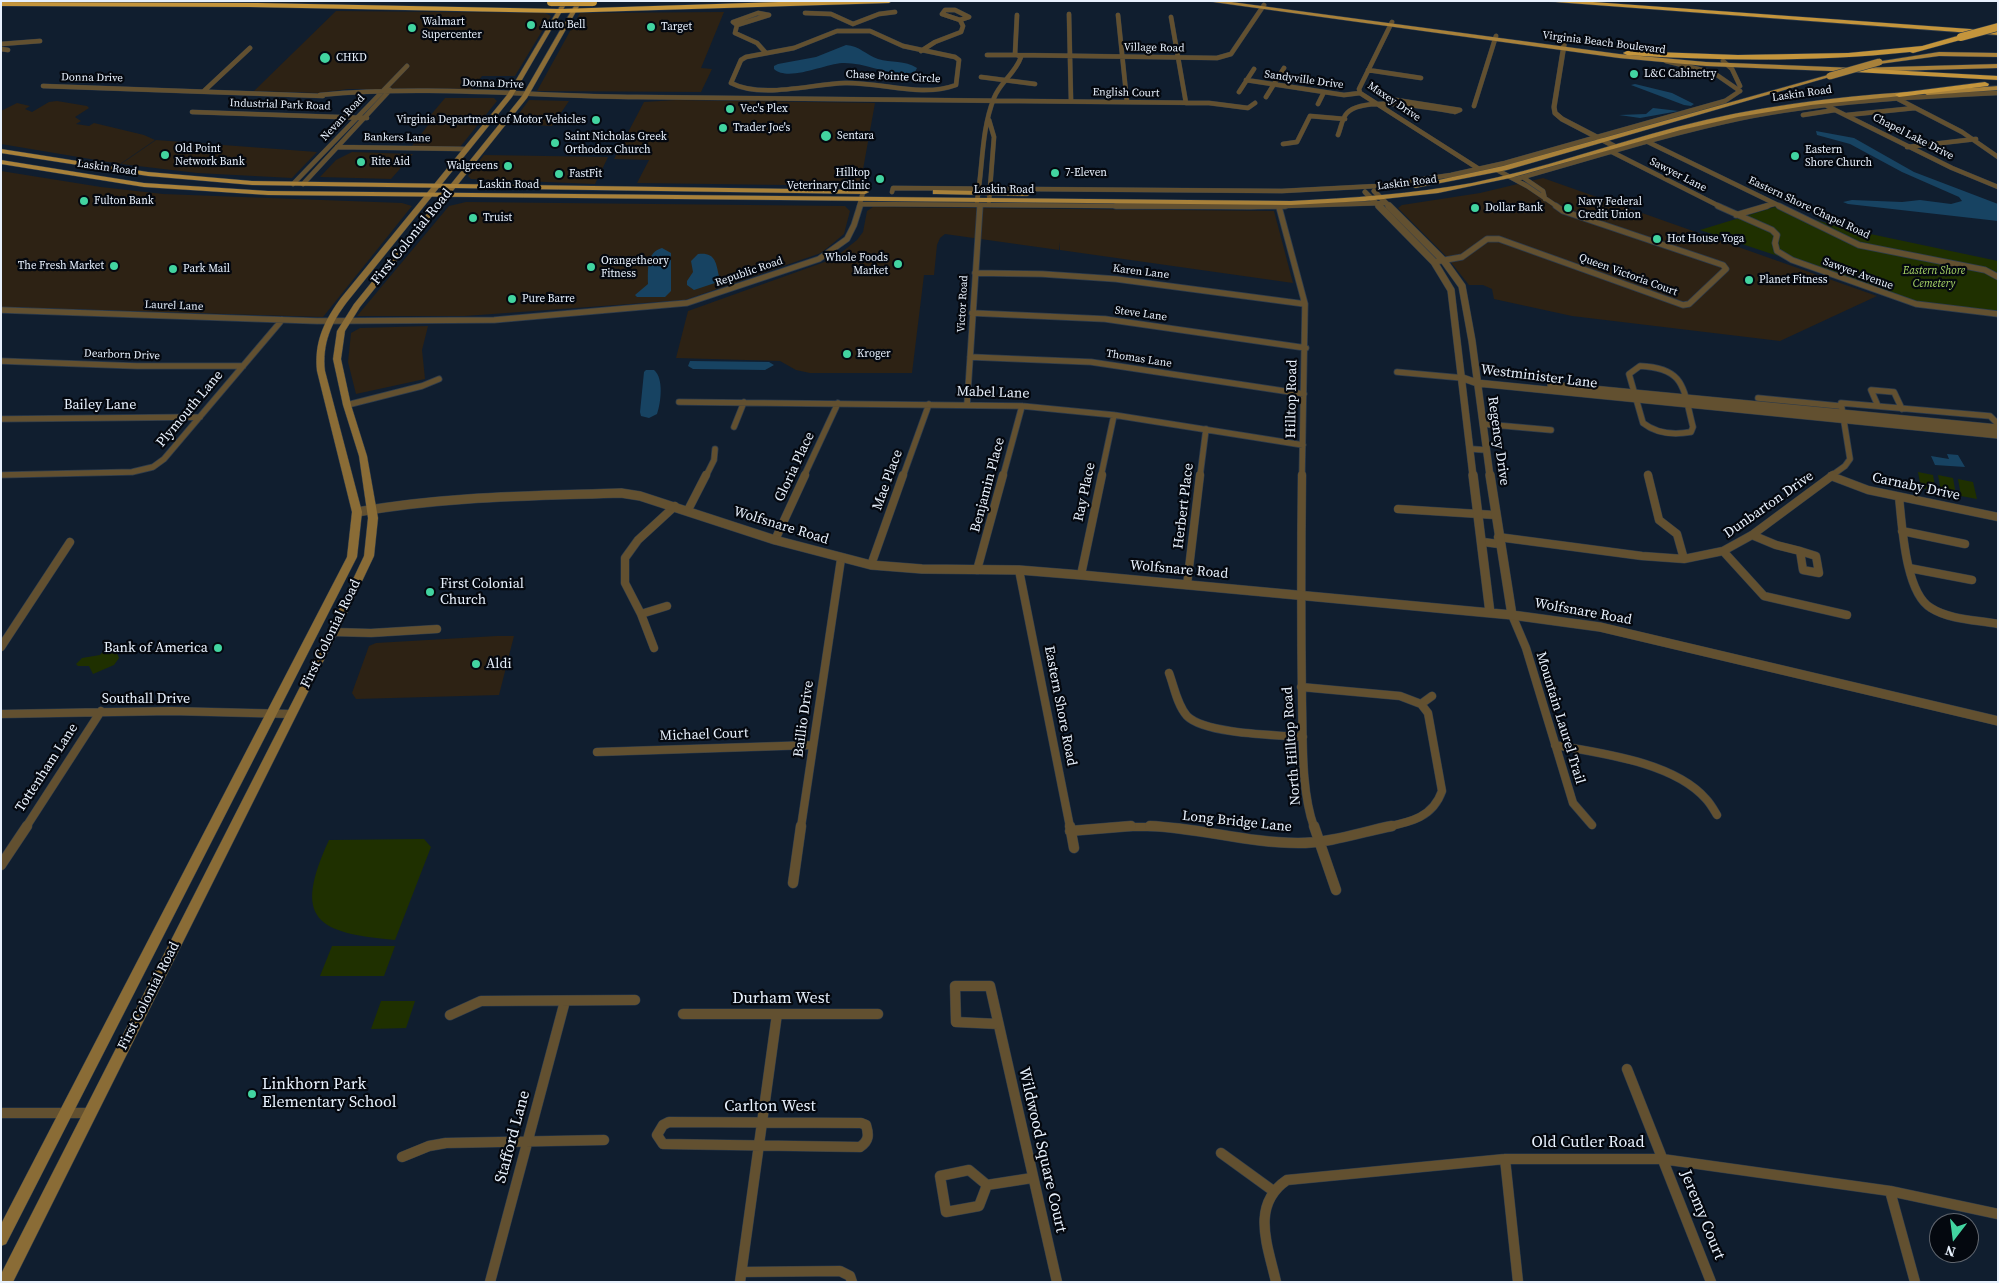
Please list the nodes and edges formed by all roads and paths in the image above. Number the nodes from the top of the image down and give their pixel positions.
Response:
1 (566, 1) edge
2 (580, 1) edge
3 (718, 1) edge
4 (889, 1) edge
5 (1210, 1) edge
6 (1233, 1) edge
7 (1545, 1) edge
8 (1623, 1) edge
9 (551, 2) edge
10 (593, 2) edge
11 (1, 4) edge
12 (250, 5) junction
13 (1263, 7) junction
14 (560, 11) junction
15 (572, 11) junction
16 (895, 12) dead end
17 (805, 13) dead end
18 (1069, 14) dead end
19 (1016, 15) dead end
20 (1118, 16) dead end
21 (1171, 17) dead end
22 (960, 20) junction
23 (853, 24) junction
24 (1392, 24) junction
25 (737, 25) junction
26 (1998, 28) edge
27 (852, 31) junction
28 (1998, 33) edge
29 (1496, 38) junction
30 (40, 41) dead end
31 (542, 41) junction
32 (1, 44) edge
33 (1564, 47) junction
34 (250, 48) dead end
35 (1922, 48) junction
36 (1, 49) edge
37 (8, 50) dead end
38 (921, 51) junction
39 (765, 52) junction
40 (1627, 53) junction
41 (548, 54) junction
42 (534, 55) junction
43 (987, 55) dead end
44 (1017, 55) junction
45 (1998, 55) edge
46 (1070, 56) junction
47 (1123, 56) junction
48 (1180, 57) junction
49 (1666, 61) junction
50 (1879, 62) junction
51 (1998, 62) edge
52 (1725, 63) junction
53 (407, 66) dead end
54 (413, 66) dead end
55 (543, 66) junction
56 (1998, 66) edge
57 (1284, 68) dead end
58 (1254, 69) dead end
59 (1368, 70) junction
60 (1855, 70) junction
61 (981, 77) dead end
62 (1421, 78) dead end
63 (1998, 78) edge
64 (1007, 80) junction
65 (1246, 80) junction
66 (853, 83) junction
67 (1998, 83) edge
68 (1035, 84) dead end
69 (1274, 84) junction
70 (43, 86) dead end
71 (760, 88) junction
72 (837, 88) junction
73 (1998, 88) edge
74 (204, 91) junction
75 (1740, 91) junction
76 (1239, 92) dead end
77 (1324, 92) junction
78 (384, 93) junction
79 (1360, 93) junction
80 (1998, 93) edge
81 (511, 94) junction
82 (526, 95) junction
83 (1898, 96) junction
84 (755, 97) junction
85 (1266, 97) dead end
86 (836, 99) junction
87 (845, 99) junction
88 (993, 101) junction
89 (1071, 101) junction
90 (1127, 102) junction
91 (1186, 103) junction
92 (1255, 103) dead end
93 (1318, 104) dead end
94 (1391, 104) junction
95 (1824, 104) junction
96 (1378, 105) junction
97 (1474, 106) dead end
98 (1916, 108) junction
99 (1835, 110) junction
100 (192, 112) dead end
101 (1803, 115) dead end
102 (1845, 115) junction
103 (357, 118) junction
104 (367, 118) junction
105 (1345, 119) junction
106 (989, 120) junction
107 (1338, 135) dead end
108 (1600, 139) junction
109 (1976, 139) junction
110 (1648, 142) junction
111 (1283, 144) dead end
112 (330, 147) junction
113 (1907, 147) junction
114 (340, 148) junction
115 (465, 149) junction
116 (1616, 149) junction
117 (1, 151) edge
118 (1998, 158) edge
119 (1, 162) edge
120 (1479, 169) junction
121 (1501, 169) junction
122 (1517, 177) junction
123 (293, 184) junction
124 (303, 184) junction
125 (436, 186) junction
126 (453, 186) junction
127 (1998, 187) edge
128 (990, 194) junction
129 (1373, 195) junction
130 (428, 196) junction
131 (446, 196) junction
132 (979, 197) junction
133 (861, 198) junction
134 (1082, 204) junction
135 (1774, 204) junction
136 (1279, 207) junction
137 (1736, 215) junction
138 (1444, 261) junction
139 (1434, 262) junction
140 (975, 273) junction
141 (1998, 276) edge
142 (1305, 304) junction
143 (1, 310) edge
144 (972, 313) junction
145 (1998, 314) edge
146 (282, 320) junction
147 (329, 321) junction
148 (346, 321) junction
149 (443, 321) joint
150 (1306, 348) junction
151 (970, 357) junction
152 (1, 361) edge
153 (243, 366) junction
154 (1397, 372) dead end
155 (1463, 378) junction
156 (439, 379) dead end
157 (1477, 380) junction
158 (1304, 394) junction
159 (1636, 397) junction
160 (1758, 398) dead end
161 (679, 402) dead end
162 (744, 402) junction
163 (1686, 402) junction
164 (838, 403) junction
165 (347, 404) junction
166 (929, 404) junction
167 (967, 405) junction
168 (1022, 406) junction
169 (1878, 406) junction
170 (1841, 409) junction
171 (1902, 409) junction
172 (1114, 414) junction
173 (200, 417) junction
174 (1, 419) edge
175 (1845, 420) junction
176 (1483, 424) junction
177 (1998, 426) edge
178 (734, 427) dead end
179 (1206, 429) junction
180 (1552, 430) dead end
181 (1998, 435) edge
182 (1303, 446) junction
183 (715, 449) dead end
184 (1472, 449) junction
185 (1486, 450) junction
186 (1648, 474) dead end
187 (1, 475) edge
188 (1831, 476) junction
189 (1899, 497) junction
190 (675, 506) junction
191 (373, 508) junction
192 (1398, 509) dead end
193 (688, 510) junction
194 (357, 512) junction
195 (1479, 513) junction
196 (1495, 515) junction
197 (1998, 517) edge
198 (1902, 531) junction
199 (1752, 535) junction
200 (775, 540) junction
201 (1499, 540) junction
202 (70, 542) dead end
203 (1483, 542) junction
204 (1965, 544) dead end
205 (1723, 551) junction
206 (1800, 551) dead end
207 (1684, 558) junction
208 (841, 559) junction
209 (871, 565) junction
210 (1909, 568) junction
211 (977, 570) junction
212 (1019, 570) junction
213 (1081, 575) junction
214 (1972, 580) dead end
215 (1187, 585) junction
216 (1300, 595) junction
217 (667, 606) dead end
218 (1490, 613) junction
219 (641, 614) junction
220 (1512, 615) junction
221 (1847, 615) dead end
222 (1998, 624) edge
223 (437, 629) dead end
224 (333, 632) junction
225 (1, 646) edge
226 (654, 648) dead end
227 (1169, 673) dead end
228 (1302, 687) junction
229 (1432, 696) dead end
230 (1421, 704) junction
231 (100, 712) junction
232 (274, 713) junction
233 (1, 714) edge
234 (291, 714) junction
235 (1998, 722) edge
236 (1303, 737) junction
237 (812, 745) junction
238 (1555, 745) junction
239 (597, 752) dead end
240 (1717, 815) dead end
241 (1592, 825) dead end
242 (1070, 831) junction
243 (1321, 842) junction
244 (1074, 848) dead end
245 (1, 865) edge
246 (793, 883) dead end
247 (1336, 890) dead end
248 (635, 1000) dead end
249 (565, 1001) junction
250 (683, 1014) dead end
251 (776, 1014) junction
252 (878, 1014) dead end
253 (450, 1016) dead end
254 (998, 1024) junction
255 (1627, 1068) dead end
256 (1, 1113) edge
257 (90, 1113) junction
258 (66, 1114) junction
259 (760, 1122) junction
260 (527, 1140) junction
261 (604, 1140) dead end
262 (758, 1145) junction
263 (1221, 1152) dead end
264 (402, 1157) dead end
265 (1505, 1159) junction
266 (1662, 1160) junction
267 (1032, 1178) junction
268 (987, 1185) junction
269 (1272, 1190) junction
270 (1890, 1191) junction
271 (1998, 1214) edge
272 (1, 1240) edge
273 (741, 1277) edge
274 (5, 1282) edge
275 (490, 1282) edge
276 (852, 1282) edge
277 (1057, 1282) edge
278 (1276, 1282) edge
279 (1518, 1282) edge
280 (1712, 1282) edge
281 (1915, 1282) edge

1 - 14 main road, First Colonial Road
2 - 15 main road, First Colonial Road
3 - 10 highway
4 - 15 highway
5 - 13 main road, Virginia Beach Boulevard
6 - 13 main road, Virginia Beach Boulevard
7 - 28 highway
8 - 26 highway
9 - 10 highway, bridge
9 - 12 highway
11 - 12 highway
12 - 14 highway
13 - 24 main road, Virginia Beach Boulevard
13 - 48 street, Village Road
14 - 15 highway
14 - 31 main road, First Colonial Road
15 - 41 main road, First Colonial Road
16 - 23 street
17 - 23 street
18 - 46 street
19 - 44 street
20 - 47 street
21 - 48 street
22 - 22 street
22 - 38 street
23 - 27 street
24 - 29 main road, Virginia Beach Boulevard
24 - 59 street, Maxey Drive
25 - 25 street
25 - 39 street
26 - 35 highway, bridge
27 - 38 street, Chase Pointe Circle
27 - 39 street, Chase Pointe Circle
29 - 33 main road, Virginia Beach Boulevard
29 - 97 street
30 - 32 street
31 - 41 main road
31 - 42 main road, First Colonial Road
33 - 40 main road, Virginia Beach Boulevard
33 - 49 main road, Virginia Beach Boulevard
33 - 108 street
34 - 74 street
35 - 40 highway
35 - 50 highway
36 - 37 street
38 - 66 street, Chase Pointe Circle
39 - 71 street, Chase Pointe Circle
40 - 52 main road, Virginia Beach Boulevard
41 - 55 main road, First Colonial Road
42 - 55 main road
42 - 81 main road, First Colonial Road
43 - 44 street, Village Road
44 - 46 street, Village Road
44 - 64 street
45 - 50 main road, Laskin Road
46 - 47 street, Village Road
46 - 89 street
47 - 48 street, Village Road
47 - 90 street
48 - 91 street
49 - 52 main road, Virginia Beach Boulevard
49 - 75 street
50 - 108 main road, Laskin Road, bridge
51 - 52 main road, Virginia Beach Boulevard
52 - 60 main road, Virginia Beach Boulevard
52 - 75 street
53 - 78 street, Nevan Road
54 - 78 street, Nevan Road
55 - 82 main road, First Colonial Road
56 - 60 main road, Virginia Beach Boulevard
57 - 69 street
58 - 65 street
59 - 62 street
59 - 79 street, Maxey Drive
60 - 63 highway
61 - 64 street
64 - 68 street
64 - 88 street
65 - 69 street, Sandyville Drive
65 - 76 street
66 - 72 street, Chase Pointe Circle
66 - 87 street
67 - 83 highway
69 - 77 street, Sandyville Drive
69 - 85 street
70 - 74 street, Donna Drive
71 - 72 street, Chase Pointe Circle
71 - 84 street
72 - 86 street
73 - 83 main road, Laskin Road
74 - 78 street, Donna Drive
75 - 108 street, Laskin Road
77 - 79 street, Sandyville Drive
77 - 93 street
78 - 81 street, Donna Drive
78 - 103 street, Nevan Road
78 - 104 street, Nevan Road
79 - 96 street, Maxey Drive
80 - 83 street, Laskin Road
81 - 82 street, Donna Drive
81 - 115 main road, First Colonial Road
82 - 84 street, Donna Drive
82 - 126 main road, First Colonial Road
83 - 95 main road, Laskin Road
83 - 98 street, Chapel Lake Drive
84 - 86 street, Donna Drive
86 - 87 street, Donna Drive
87 - 88 street, Donna Drive
88 - 89 street, English Court
88 - 106 street, Victor Road
89 - 90 street, English Court
90 - 91 street, English Court
91 - 92 street, English Court
94 - 94 street
94 - 96 street
95 - 99 street, Chapel Lake Drive
95 - 110 street, Laskin Road
95 - 116 main road, Laskin Road
96 - 105 street
96 - 120 street, Maxey Drive
98 - 102 street
98 - 109 street, Chapel Lake Drive
99 - 101 street
99 - 102 street, Chapel Lake Drive
100 - 103 street, Industrial Park Road
102 - 113 street, Chapel Lake Drive
103 - 104 street, Industrial Park Road
103 - 112 street, Nevan Road
104 - 114 street, Nevan Road
105 - 107 street
105 - 111 street
106 - 128 street
106 - 132 street, Victor Road
108 - 116 street
108 - 120 street, Laskin Road
108 - 121 main road, Laskin Road
109 - 113 street
109 - 118 street, Chapel Lake Drive
110 - 116 street, Laskin Road
110 - 135 street, Eastern Shore Chapel Road
112 - 114 street, Bankers Lane
112 - 123 street, Nevan Road
113 - 127 street, Chapel Lake Drive
114 - 115 street, Bankers Lane
114 - 124 street, Nevan Road
115 - 125 main road, First Colonial Road
116 - 122 main road, Laskin Road
116 - 137 street, Sawyer Lane
117 - 123 main road, Laskin Road
119 - 130 main road, Laskin Road
120 - 129 street, Laskin Road
121 - 122 street, Queen Victoria Court
121 - 129 main road, Laskin Road
122 - 129 main road, Laskin Road
122 - 138 street, Queen Victoria Court
123 - 124 main road, Laskin Road
124 - 125 main road, Laskin Road
125 - 126 main road, Laskin Road
125 - 130 main road, First Colonial Road
126 - 131 main road, First Colonial Road
126 - 133 main road, Laskin Road
128 - 129 main road, Laskin Road
128 - 132 main road, Laskin Road
128 - 132 street, Laskin Road
128 - 134 main road, Laskin Road
129 - 134 main road, Laskin Road
129 - 136 street, Laskin Road
129 - 138 street, Regency Drive
129 - 139 street, Regency Drive
130 - 131 main road, Laskin Road
130 - 147 main road, First Colonial Road
131 - 133 main road, Laskin Road
131 - 148 main road, First Colonial Road
132 - 133 main road, Laskin Road
132 - 133 main road, Laskin Road
132 - 134 street, Laskin Road
132 - 140 street, Victor Road
133 - 149 street, Republic Road
134 - 136 street, Laskin Road
135 - 137 street
135 - 141 street, Eastern Shore Chapel Road
136 - 142 street, Hilltop Road
137 - 145 street, Sawyer Avenue
138 - 139 street
138 - 157 street, Regency Drive
139 - 155 street, Regency Drive
140 - 142 street, Karen Lane
140 - 144 street, Victor Road
142 - 150 street, Hilltop Road
143 - 146 street, Laurel Lane
144 - 150 street, Steve Lane
144 - 151 street, Victor Road
146 - 147 street, Laurel Lane
146 - 153 street, Plymouth Lane
147 - 148 street, Laurel Lane
147 - 194 main road, First Colonial Road
148 - 149 street, Laurel Lane
148 - 165 main road, First Colonial Road
150 - 158 street, Hilltop Road
151 - 158 street, Thomas Lane
151 - 167 street, Victor Road
152 - 153 street, Dearborn Drive
153 - 173 street, Plymouth Lane
154 - 155 street
155 - 157 street, Westminister Lane
155 - 184 street, Regency Drive
156 - 165 street
157 - 159 street, Westminister Lane
157 - 176 street, Regency Drive
158 - 182 street, Hilltop Road
159 - 163 street, Westminister Lane
159 - 163 street
159 - 163 street
160 - 170 street
161 - 162 street, Mabel Lane
162 - 164 street, Mabel Lane
162 - 178 street
163 - 170 street, Westminister Lane
163 - 175 street, Westminister Lane
164 - 166 street, Mabel Lane
164 - 200 street, Gloria Place
165 - 191 main road, First Colonial Road
166 - 167 street, Mabel Lane
166 - 209 street, Mae Place
167 - 168 street, Mabel Lane
168 - 172 street, Mabel Lane
168 - 211 street, Benjamin Place
169 - 170 street
169 - 171 street
169 - 171 street
170 - 175 street, Dunbarton Drive
170 - 177 street, Westminister Lane
171 - 177 street
172 - 179 street, Mabel Lane
172 - 213 street, Ray Place
173 - 174 street, Bailey Lane
173 - 187 street, Plymouth Lane
175 - 181 street, Westminister Lane
175 - 188 street, Dunbarton Drive
176 - 180 street
176 - 185 street, Regency Drive
179 - 182 street, Mabel Lane
179 - 215 street, Herbert Place
182 - 216 street, Hilltop Road
183 - 193 street
184 - 185 street
184 - 195 street, Regency Drive
185 - 196 street, Regency Drive
186 - 207 street
188 - 189 street, Carnaby Drive
188 - 199 street, Dunbarton Drive
189 - 197 street, Carnaby Drive
189 - 198 street
190 - 191 street, Wolfsnare Road
190 - 193 street, Wolfsnare Road
190 - 219 street
191 - 194 street, Wolfsnare Road
191 - 224 main road, First Colonial Road
192 - 195 street
193 - 200 street, Wolfsnare Road
194 - 232 main road, First Colonial Road
195 - 196 street
195 - 203 street, Regency Drive
196 - 201 street, Regency Drive
198 - 204 street
198 - 210 street
199 - 205 street, Dunbarton Drive
199 - 206 street
200 - 208 street, Wolfsnare Road
201 - 203 street, Dunbarton Drive
201 - 207 street, Dunbarton Drive
201 - 220 street, Regency Drive
202 - 225 street
203 - 218 street, Regency Drive
205 - 207 street, Dunbarton Drive
205 - 221 street
208 - 209 street, Wolfsnare Road
208 - 237 street, Baillio Drive
209 - 211 street, Wolfsnare Road
210 - 214 street
210 - 222 street
211 - 212 street, Wolfsnare Road
212 - 213 street, Wolfsnare Road
212 - 242 street, Eastern Shore Road
213 - 215 street, Wolfsnare Road
215 - 216 street, Wolfsnare Road
216 - 218 street, Wolfsnare Road
216 - 228 street, North Hilltop Road
217 - 219 street
218 - 220 street, Wolfsnare Road
219 - 226 street
220 - 235 street, Wolfsnare Road
220 - 238 street, Mountain Laurel Trail
223 - 224 street
224 - 234 main road, First Colonial Road
227 - 236 street
228 - 230 street
228 - 236 street, North Hilltop Road
229 - 230 street
230 - 243 street, Long Bridge Lane
231 - 232 street, Southall Drive
231 - 233 street, Southall Drive
231 - 245 street, Tottenham Lane
232 - 234 street, Southall Drive
232 - 258 main road, First Colonial Road
234 - 257 main road, First Colonial Road
236 - 243 street, North Hilltop Road
237 - 239 street, Michael Court
237 - 246 street, Baillio Drive
238 - 240 street
238 - 241 street, Mountain Laurel Trail
242 - 243 street, Long Bridge Lane
242 - 244 street, Eastern Shore Road
243 - 247 street, North Hilltop Road
248 - 249 street
249 - 253 street
249 - 260 street, Stafford Lane
250 - 251 street, Durham West
251 - 252 street, Durham West
251 - 259 street
254 - 254 street, Wildwood Square Court
254 - 267 street, Wildwood Square Court
255 - 266 street, Jeremy Court
256 - 258 street
257 - 258 street
257 - 274 main road, First Colonial Road
258 - 272 main road, First Colonial Road
259 - 262 street
259 - 262 street, Carlton West
259 - 262 street, Carlton West
260 - 261 street
260 - 264 street
260 - 275 street, Stafford Lane
262 - 273 street
263 - 269 street
265 - 266 street, Old Cutler Road
265 - 269 street, Old Cutler Road
265 - 279 street
266 - 270 street, Old Cutler Road
266 - 280 street, Jeremy Court
267 - 268 street
267 - 277 street, Wildwood Square Court
268 - 268 street
269 - 278 street
270 - 271 street, Old Cutler Road
270 - 281 street
273 - 276 street

